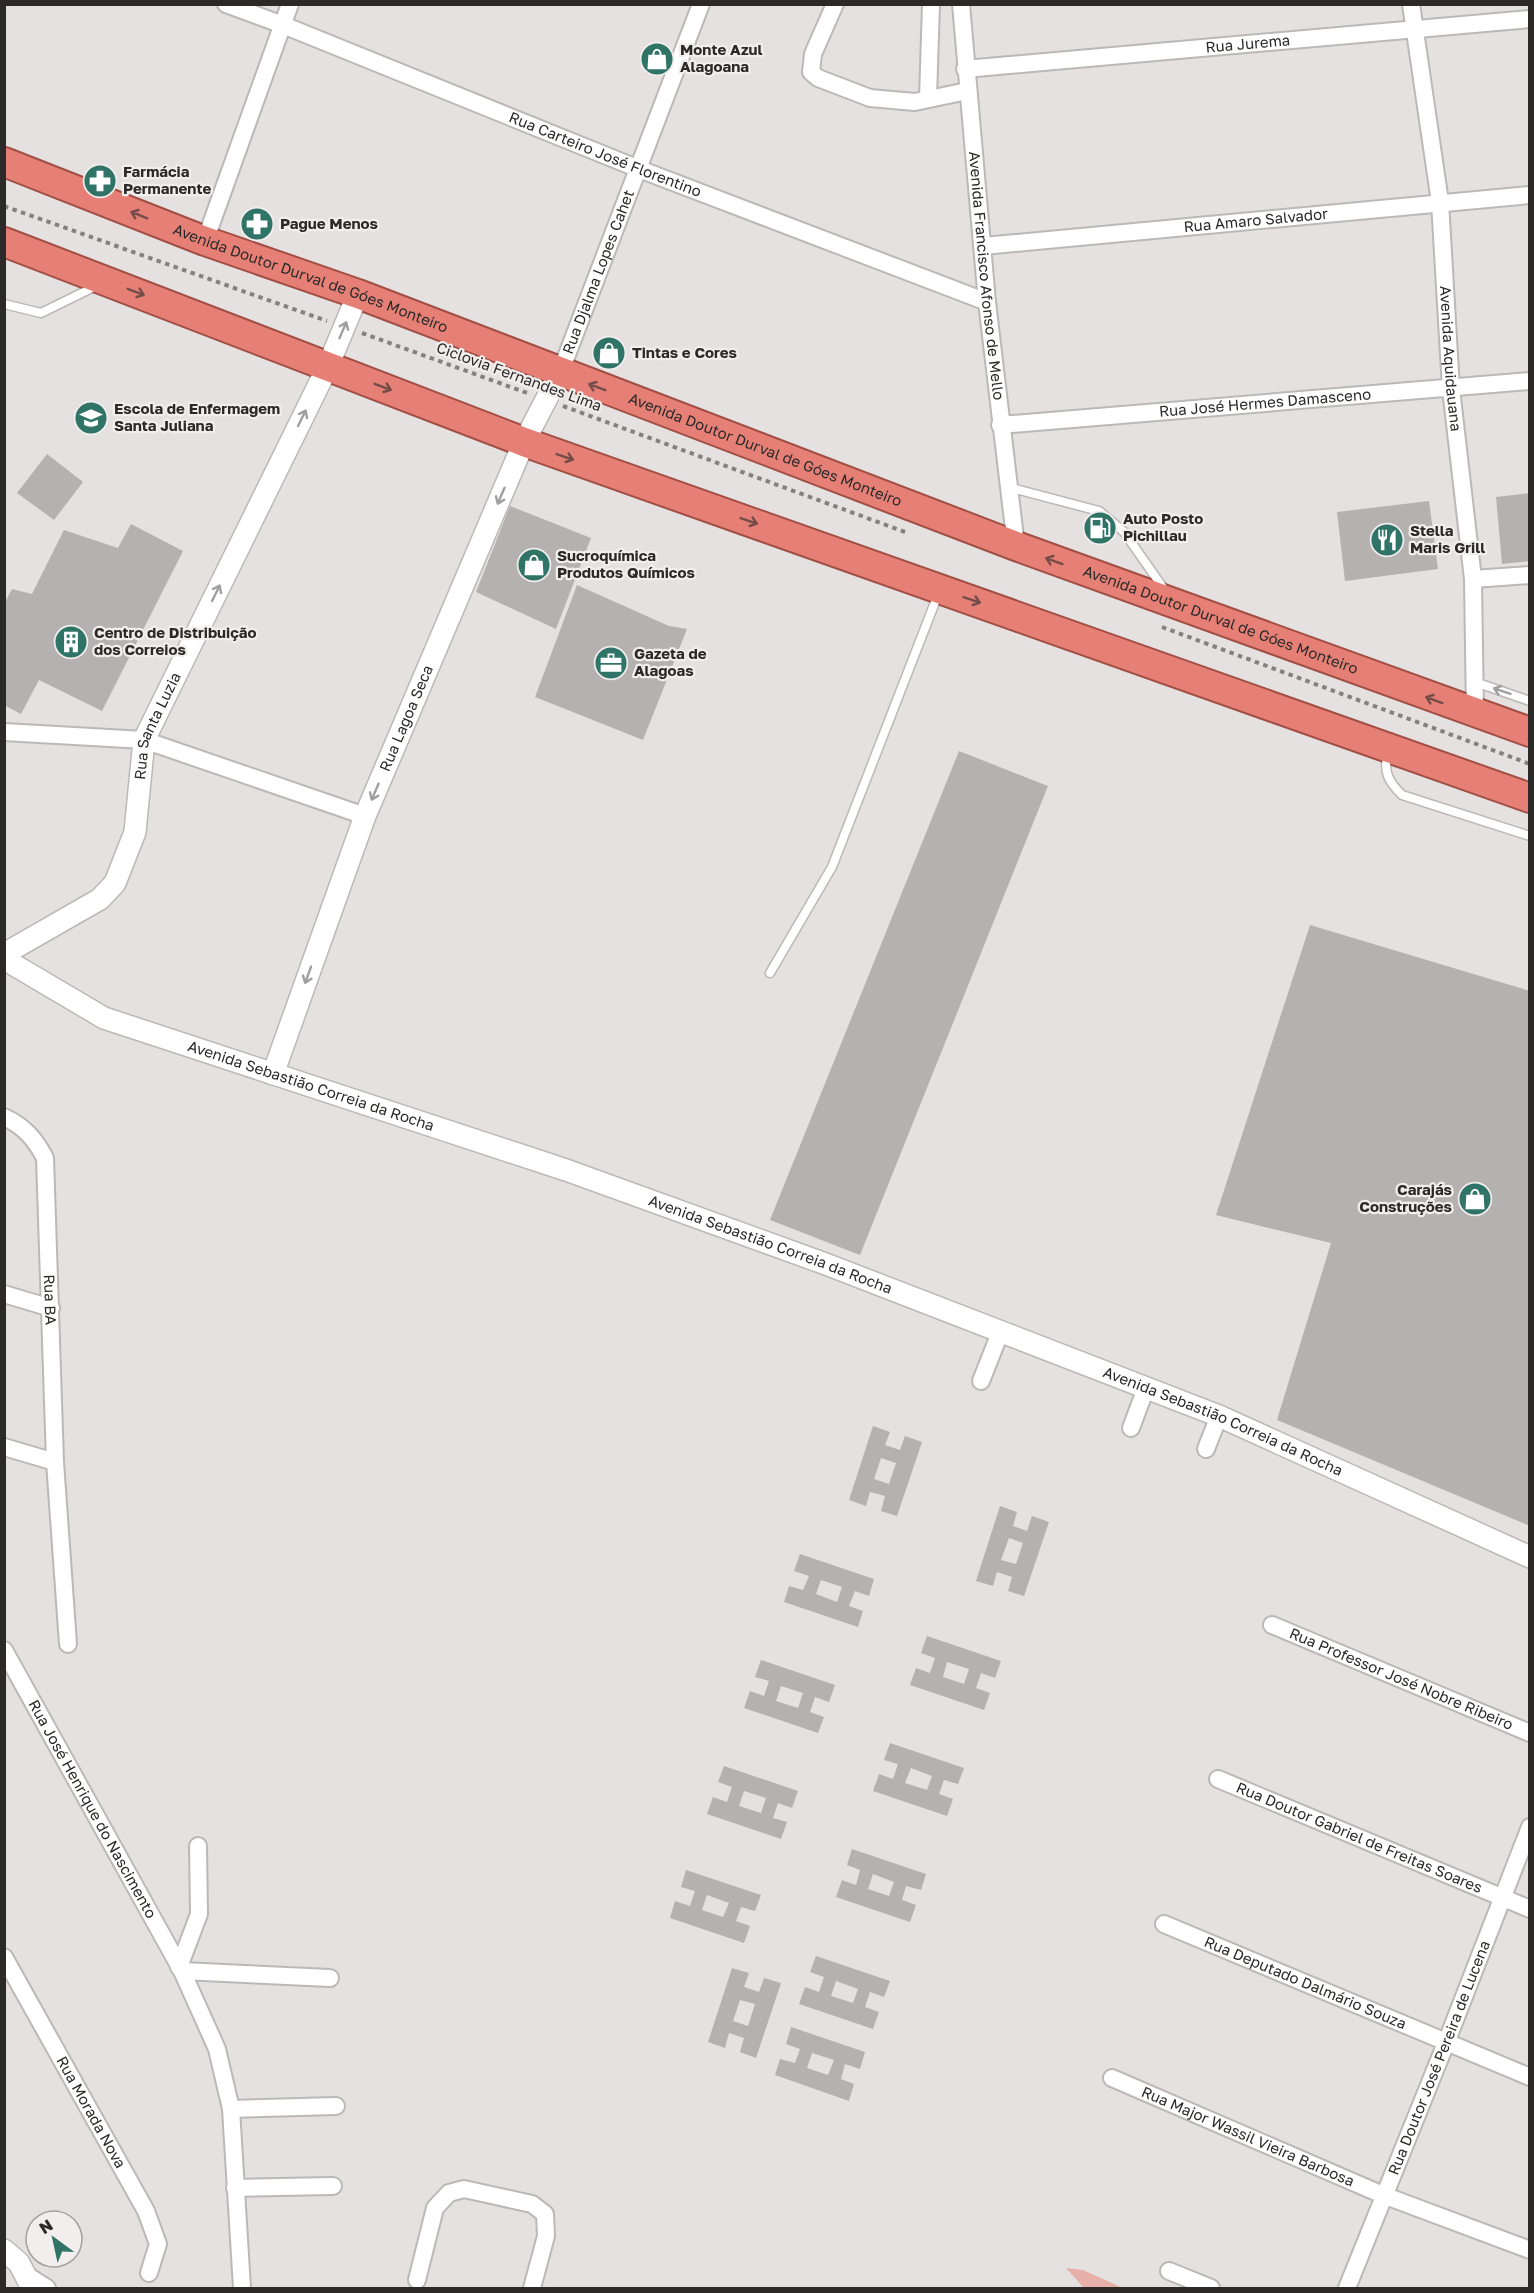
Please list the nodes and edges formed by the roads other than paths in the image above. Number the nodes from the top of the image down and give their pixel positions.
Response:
1 (226, 4) edge
2 (290, 4) edge
3 (701, 4) edge
4 (836, 4) edge
5 (931, 4) edge
6 (961, 4) edge
7 (1411, 4) edge
8 (1530, 19) edge
9 (283, 25) junction
10 (1415, 31) junction
11 (965, 69) junction
12 (968, 91) junction
13 (928, 99) junction
14 (4, 162) edge
15 (639, 169) junction
16 (1530, 195) edge
17 (1440, 202) junction
18 (205, 241) junction
19 (4, 242) edge
20 (983, 246) junction
21 (106, 281) junction
22 (358, 294) junction
23 (987, 302) junction
24 (4, 304) edge
25 (328, 366) junction
26 (560, 373) junction
27 (1530, 381) edge
28 (1451, 389) junction
29 (1000, 425) junction
30 (524, 442) junction
31 (1008, 487) junction
32 (1016, 546) junction
33 (1530, 574) edge
34 (1473, 579) junction
35 (940, 589) junction
36 (1167, 615) junction
37 (1475, 682) junction
38 (1530, 701) edge
39 (1475, 715) junction
40 (4, 732) edge
41 (1530, 732) edge
42 (144, 740) junction
43 (1389, 749) junction
44 (1530, 798) edge
45 (365, 816) junction
46 (1530, 836) edge
47 (4, 954) edge
48 (4, 959) edge
49 (770, 973) dead end
50 (273, 1074) junction
51 (4, 1117) edge
52 (4, 1294) edge
53 (51, 1308) junction
54 (1000, 1333) junction
55 (981, 1382) dead end
56 (1146, 1388) junction
57 (1219, 1416) junction
58 (1131, 1428) dead end
59 (4, 1447) edge
60 (1206, 1449) dead end
61 (55, 1462) junction
62 (1530, 1557) edge
63 (1272, 1625) dead end
64 (68, 1644) dead end
65 (4, 1650) edge
66 (1530, 1733) edge
67 (1218, 1779) dead end
68 (1530, 1827) edge
69 (198, 1846) dead end
70 (1502, 1898) junction
71 (1530, 1909) edge
72 (1164, 1924) dead end
73 (4, 1956) edge
74 (181, 1969) junction
75 (330, 1978) dead end
76 (1446, 2043) junction
77 (1530, 2077) edge
78 (1112, 2078) dead end
79 (336, 2106) dead end
80 (231, 2109) junction
81 (333, 2186) dead end
82 (235, 2188) junction
83 (1383, 2195) junction
84 (4, 2250) edge
85 (1530, 2250) edge
86 (1169, 2271) dead end
87 (149, 2273) dead end
88 (417, 2280) dead end
89 (30, 2282) edge
90 (47, 2289) edge
91 (242, 2289) edge
92 (532, 2289) edge
93 (1211, 2289) edge
94 (1347, 2289) edge

1 - 9 street, Rua Carteiro José Florentino
2 - 9 street
3 - 15 street, Rua Djalma Lopes Cahet
4 - 13 street
5 - 13 street
6 - 11 street, Avenida Francisco Afonso de Mello
7 - 10 street, Avenida Aquidauana
8 - 10 street, Rua Jurema
9 - 15 street, Rua Carteiro José Florentino
9 - 18 street
10 - 11 street, Rua Jurema
10 - 17 street, Avenida Aquidauana
11 - 12 street, Avenida Francisco Afonso de Mello
12 - 13 street
12 - 20 street, Avenida Francisco Afonso de Mello
18 -> 14 highway, Avenida Doutor Durval de Góes Monteiro
15 - 23 street, Rua Carteiro José Florentino
15 - 26 street, Rua Djalma Lopes Cahet
16 - 17 street, Rua Amaro Salvador
17 - 20 street, Rua Amaro Salvador
17 - 28 street, Avenida Aquidauana
18 - 22 highway, Avenida Doutor Durval de Góes Monteiro
19 - 21 highway
20 - 23 street, Avenida Francisco Afonso de Mello
21 - 24 lane
21 -> 25 highway
25 -> 22 street, Rua Santa Luzia
22 - 26 highway, Avenida Doutor Durval de Góes Monteiro
23 - 29 street, Avenida Francisco Afonso de Mello
25 -> 30 highway
42 -> 25 street, Rua Santa Luzia
26 - 30 street, Rua Lagoa Seca
32 -> 26 highway, Avenida Doutor Durval de Góes Monteiro
27 - 28 street, Rua José Hermes Damasceno
28 - 29 street, Rua José Hermes Damasceno
28 - 34 street, Avenida Aquidauana
29 - 31 street, Avenida Francisco Afonso de Mello
30 -> 35 highway
30 -> 45 street, Rua Lagoa Seca
31 - 32 street, Avenida Francisco Afonso de Mello
31 - 36 lane
36 -> 32 highway, Avenida Doutor Durval de Góes Monteiro
33 - 34 street
34 - 37 street, Avenida Aquidauana
35 -> 43 highway
35 - 49 lane
39 -> 36 highway, Avenida Doutor Durval de Góes Monteiro
38 -> 37 lane
37 - 39 street, Avenida Aquidauana
39 - 41 highway, Avenida Doutor Durval de Góes Monteiro
40 - 42 street
42 - 45 street
42 - 47 street, Rua Santa Luzia
43 - 44 highway
43 - 46 lane
45 -> 50 street, Rua Lagoa Seca
48 - 50 street, Avenida Sebastião Correia da Rocha
50 - 54 street, Avenida Sebastião Correia da Rocha
51 - 53 street, Rua BA
52 - 53 street
53 - 61 street, Rua BA
54 - 55 street
54 - 56 street, Avenida Sebastião Correia da Rocha
56 - 57 street, Avenida Sebastião Correia da Rocha
56 - 58 street
57 - 60 street
57 - 62 street, Avenida Sebastião Correia da Rocha
59 - 61 street
61 - 64 street, Rua BA
63 - 66 street, Rua Professor José Nobre Ribeiro
65 - 74 street, Rua José Henrique do Nascimento
67 - 70 street, Rua Doutor Gabriel de Freitas Soares
68 - 70 street, Rua Doutor José Pereira de Lucena
69 - 74 street
70 - 71 street, Rua Doutor Gabriel de Freitas Soares
70 - 76 street, Rua Doutor José Pereira de Lucena
72 - 76 street, Rua Deputado Dalmário Souza
73 - 87 street, Rua Morada Nova
74 - 75 street
74 - 80 street, Rua José Henrique do Nascimento
76 - 77 street, Rua Deputado Dalmário Souza
76 - 83 street, Rua Doutor José Pereira de Lucena
78 - 83 street, Rua Major Wassil Vieira Barbosa
79 - 80 street
80 - 82 street, Rua José Henrique do Nascimento
81 - 82 street
82 - 91 street, Rua José Henrique do Nascimento
83 - 85 street, Rua Major Wassil Vieira Barbosa
83 - 94 street, Rua Doutor José Pereira de Lucena
84 - 89 street
86 - 93 street
88 - 92 street
89 - 90 street

